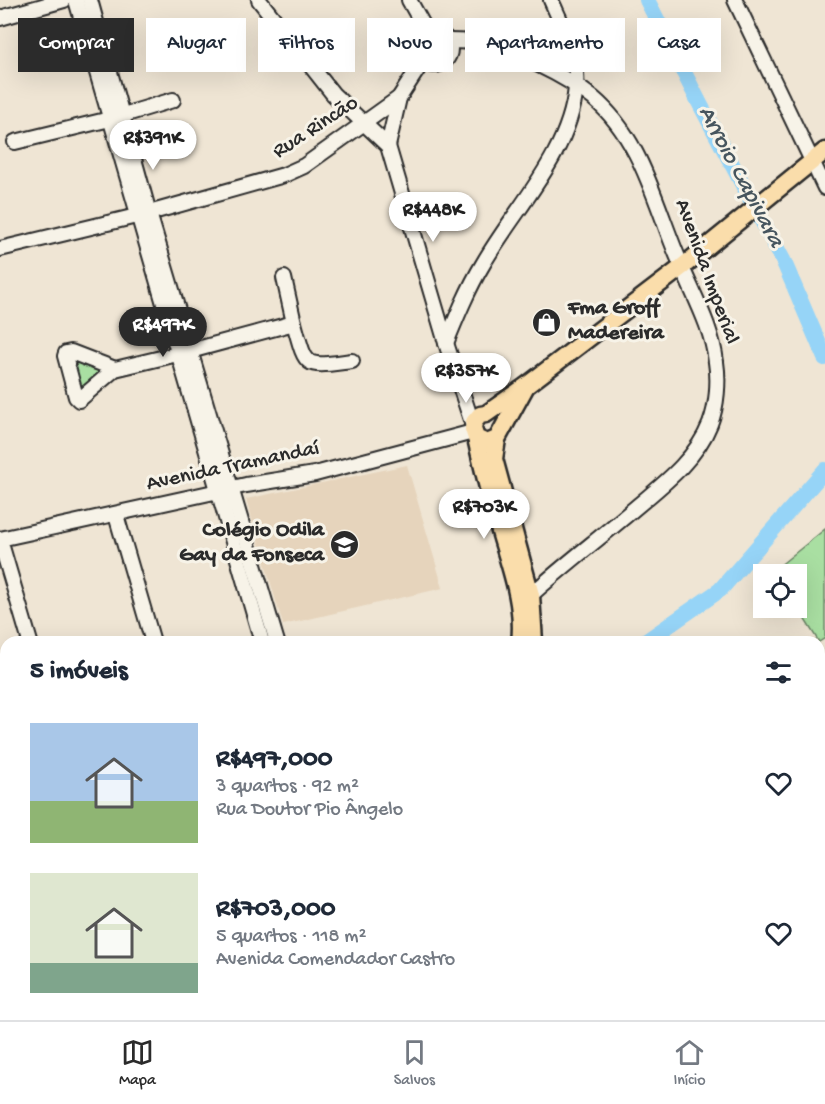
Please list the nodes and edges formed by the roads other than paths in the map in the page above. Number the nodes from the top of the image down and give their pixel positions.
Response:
1 (64, 0) edge
2 (76, 0) edge
3 (90, 0) edge
4 (259, 0) edge
5 (409, 0) edge
6 (551, 0) edge
7 (735, 0) edge
8 (0, 18) edge
9 (419, 18) edge
10 (453, 40) edge
11 (416, 72) edge
12 (576, 86) junction
13 (399, 98) junction
14 (173, 100) dead end
15 (116, 118) junction
16 (364, 122) junction
17 (15, 142) dead end
18 (388, 146) junction
19 (819, 156) edge
20 (825, 188) edge
21 (143, 215) junction
22 (0, 249) edge
23 (682, 267) junction
24 (284, 279) dead end
25 (294, 323) junction
26 (446, 343) junction
27 (184, 353) junction
28 (352, 361) dead end
29 (115, 369) dead end
30 (526, 386) junction
31 (479, 425) junction
32 (500, 433) junction
33 (224, 490) junction
34 (116, 515) junction
35 (0, 540) edge
36 (531, 595) junction
37 (270, 619) junction
38 (256, 623) junction
39 (28, 636) edge
40 (151, 636) edge
41 (260, 636) edge
42 (275, 636) edge
43 (521, 636) edge
44 (534, 636) edge

1 - 8 street
2 - 15 street
3 - 15 street
4 - 16 street
5 - 9 street
6 - 12 street
7 - 19 street
10 - 12 street, Avenida Imperial
11 - 13 street, Rua Rincão
12 - 23 street, Avenida Imperial
12 - 26 street
13 - 16 street, Rua Rincão
13 - 18 street
14 - 15 street
15 - 17 street
15 - 21 street
16 - 18 street
16 - 21 street, Rua Rincão
18 - 26 street
19 - 20 street
19 - 23 main road, Avenida Tramandaí
21 - 22 street, Rua Rincão
21 - 27 street
23 - 30 main road, Avenida Tramandaí
23 - 36 street, Avenida Imperial
24 - 25 street
25 - 27 street
25 - 28 street
26 - 31 street
27 - 29 street
27 - 33 street
30 - 31 main road, Avenida Tramandaí
30 - 32 main road, Avenida Tramandaí
31 - 32 main road
31 - 32 main road
31 - 33 street, Avenida Tramandaí
31 - 43 main road
32 - 36 main road
33 - 34 street, Avenida Tramandaí
33 - 37 street
33 - 38 street
34 - 35 street, Avenida Tramandaí
34 - 40 street
35 - 39 street
36 - 44 main road
37 - 38 street
37 - 42 street
38 - 41 street

